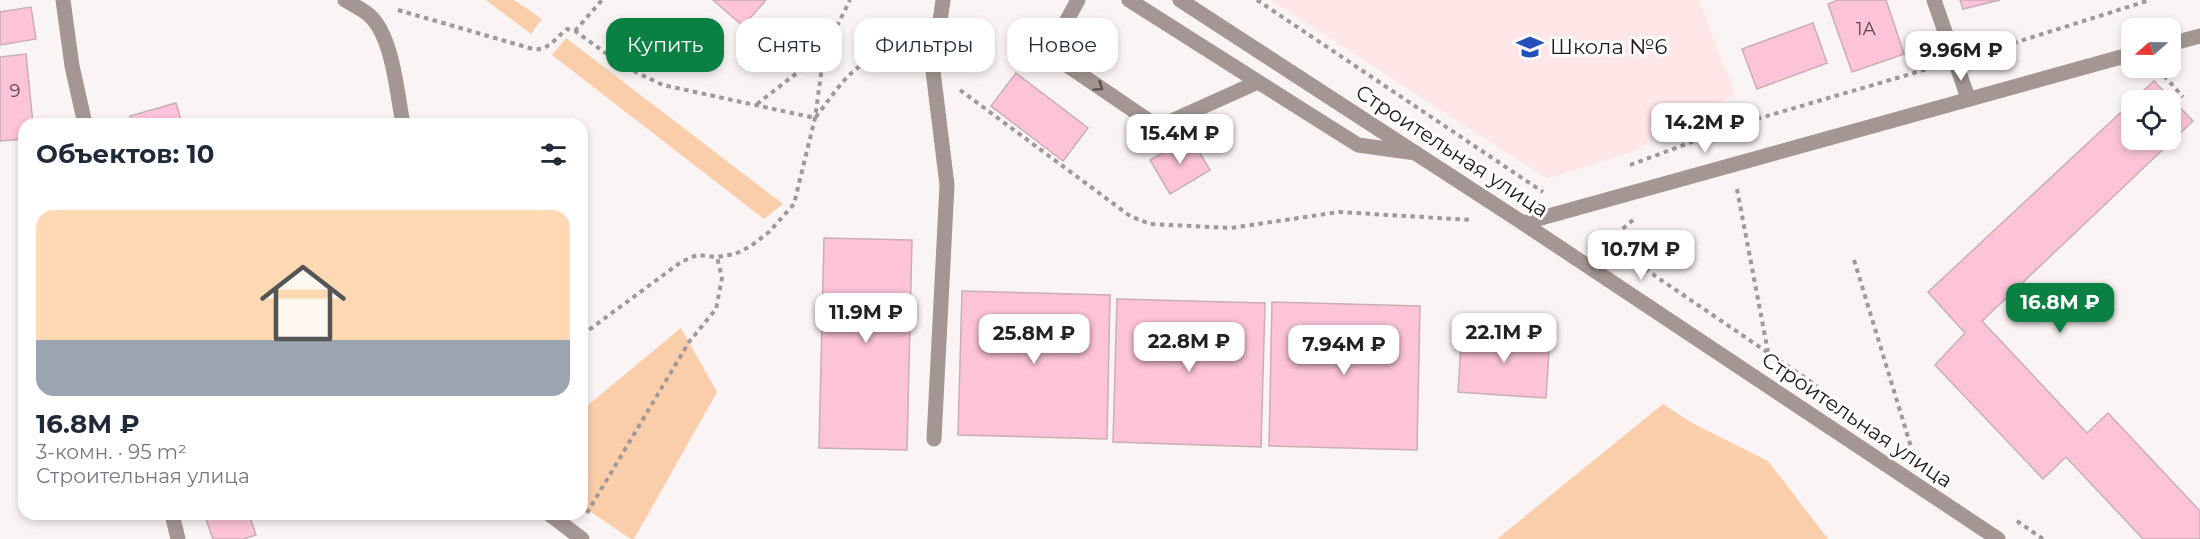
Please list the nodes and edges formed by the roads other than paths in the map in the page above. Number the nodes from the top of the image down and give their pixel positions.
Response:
1 (63, 0) edge
2 (345, 0) edge
3 (943, 0) edge
4 (1078, 0) edge
5 (1129, 0) edge
6 (1180, 0) edge
7 (1934, 0) edge
8 (2200, 36) edge
9 (2181, 41) edge
10 (2121, 57) edge
11 (1258, 82) junction
12 (1968, 98) junction
13 (84, 118) edge
14 (402, 118) edge
15 (1416, 153) junction
16 (1523, 223) junction
17 (934, 439) dead end
18 (173, 520) edge
19 (556, 520) edge
20 (576, 537) edge
21 (178, 539) edge
22 (1998, 539) edge

1 - 13 street
2 - 14 street
3 - 17 street
4 -> 11 street
5 - 11 street
6 - 15 street, Строительная улица
7 - 12 street
8 - 9 street
10 - 12 street
11 - 15 street
12 - 16 street
15 - 16 street, Строительная улица
16 - 22 street, Строительная улица
18 - 21 street
19 - 20 street

